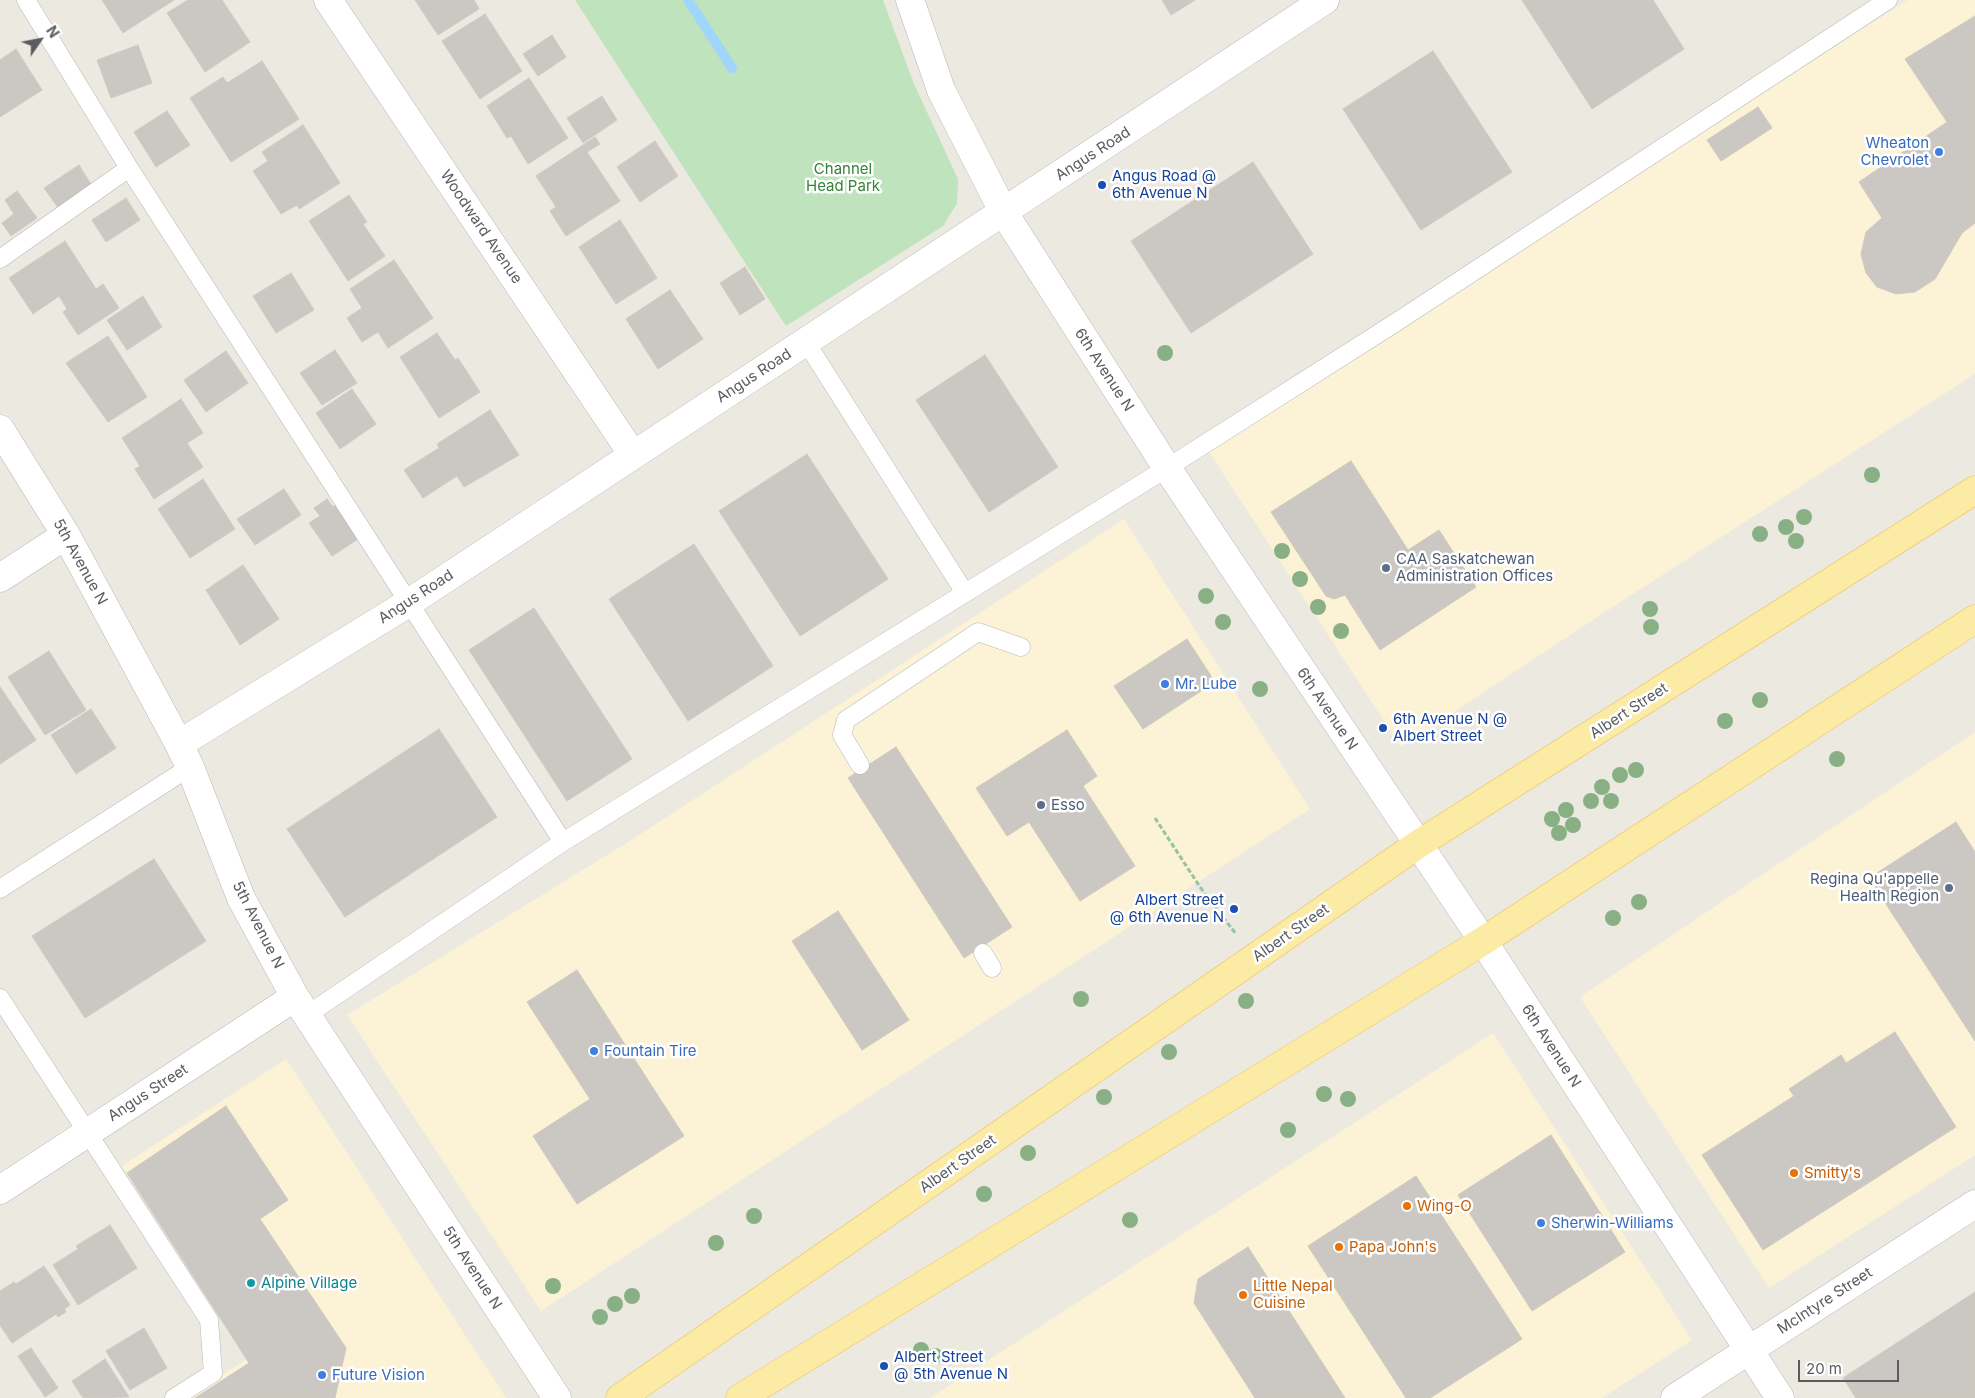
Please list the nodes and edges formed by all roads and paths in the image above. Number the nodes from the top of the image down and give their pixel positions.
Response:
1 (26, 0) edge
2 (328, 0) edge
3 (910, 0) edge
4 (1325, 0) edge
5 (1888, 0) edge
6 (129, 168) junction
7 (1004, 213) junction
8 (0, 259) edge
9 (806, 342) junction
10 (0, 429) edge
11 (633, 455) junction
12 (1167, 468) junction
13 (1975, 490) edge
14 (66, 535) junction
15 (0, 578) edge
16 (965, 593) junction
17 (410, 602) junction
18 (1975, 619) edge
19 (1021, 647) dead end
20 (185, 755) junction
21 (860, 764) dead end
22 (1155, 818) dead end
23 (563, 842) junction
24 (1417, 845) junction
25 (0, 889) edge
26 (1483, 941) junction
27 (1254, 959) junction
28 (0, 998) edge
29 (301, 1006) junction
30 (86, 1133) junction
31 (0, 1190) edge
32 (1975, 1204) edge
33 (1748, 1350) junction
34 (174, 1398) edge
35 (557, 1398) edge
36 (620, 1398) edge
37 (740, 1398) edge
38 (1675, 1398) edge
39 (1780, 1398) edge

1 - 6 lane
2 - 11 street, Woodward Avenue
3 - 7 street, 6th Avenue N
4 - 7 street, Angus Road
5 - 12 lane
6 - 8 lane
6 - 17 lane
7 - 9 street, Angus Road
7 - 12 street, 6th Avenue N
9 - 11 street, Angus Road
9 - 16 lane
10 - 14 street, 5th Avenue N
11 - 17 street, Angus Road
12 - 16 lane
12 - 24 street, 6th Avenue N
13 - 24 main road, Albert Street
14 - 15 street
14 - 20 street, 5th Avenue N
16 - 23 lane
17 - 20 street, Angus Road
17 - 23 lane
18 - 26 main road
19 - 21 lane
20 - 25 lane
20 - 29 street, 5th Avenue N
22 - 27 path
23 - 29 lane
24 - 26 street, 6th Avenue N
24 - 27 main road, Albert Street
26 - 33 street, 6th Avenue N
26 - 37 main road
27 - 36 main road, Albert Street
28 - 30 lane
29 - 30 street, Angus Street
29 - 35 street, 5th Avenue N
30 - 31 street, Angus Street
30 - 34 lane
32 - 33 street, McIntyre Street
33 - 38 street, McIntyre Street
33 - 39 street, 6th Avenue N

